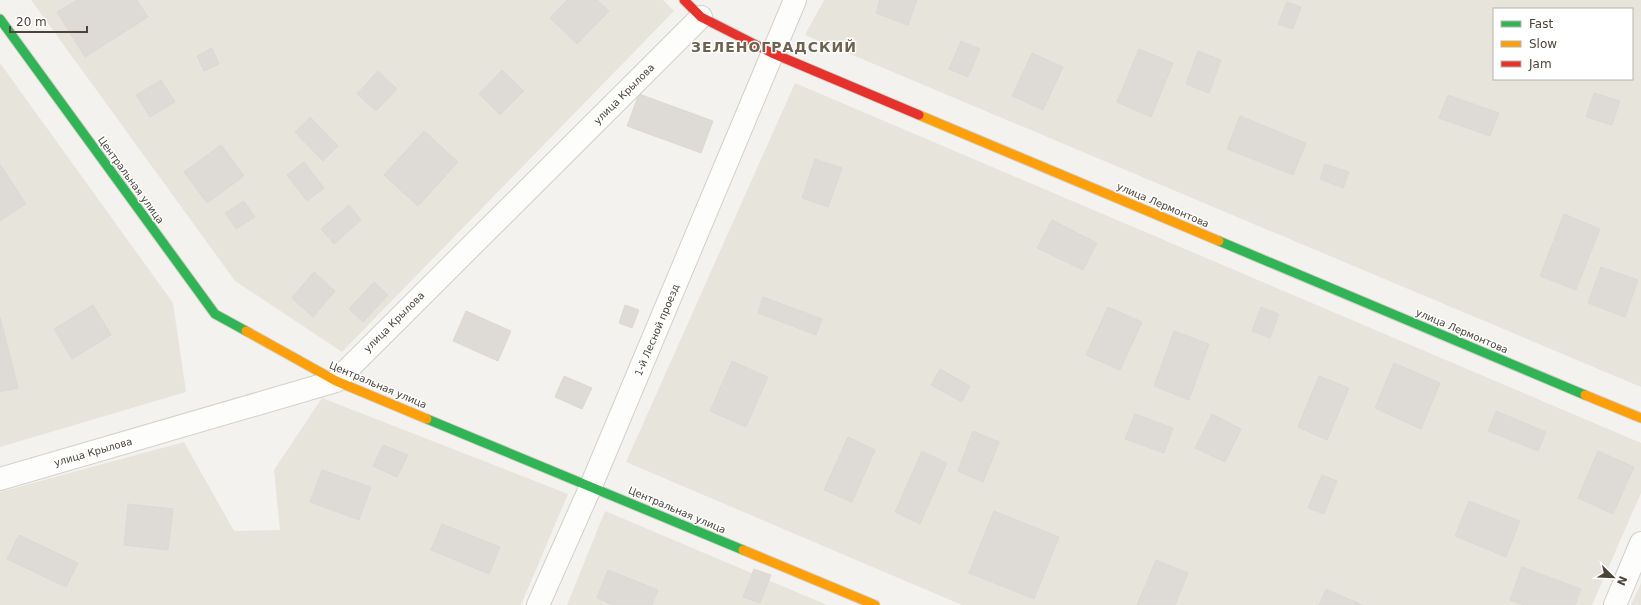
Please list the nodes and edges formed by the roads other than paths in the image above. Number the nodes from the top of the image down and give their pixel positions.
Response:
1 (684, 0) edge
2 (795, 0) edge
3 (701, 17) junction
4 (0, 19) edge
5 (772, 53) junction
6 (336, 380) junction
7 (1641, 418) edge
8 (0, 479) edge
9 (591, 486) junction
10 (1641, 543) edge
11 (538, 605) edge
12 (875, 605) edge
13 (1615, 605) edge

1 - 3 street, улица Лермонтова
2 - 5 street
3 - 5 street, улица Лермонтова
3 - 6 street, улица Крылова
4 - 6 street, Центральная улица
5 - 7 street, улица Лермонтова
5 - 9 street, 1-й Лесной проезд
6 - 8 street, улица Крылова
6 - 9 street, Центральная улица
9 - 11 street, 1-й Лесной проезд
9 - 12 street, Центральная улица
10 - 13 street

